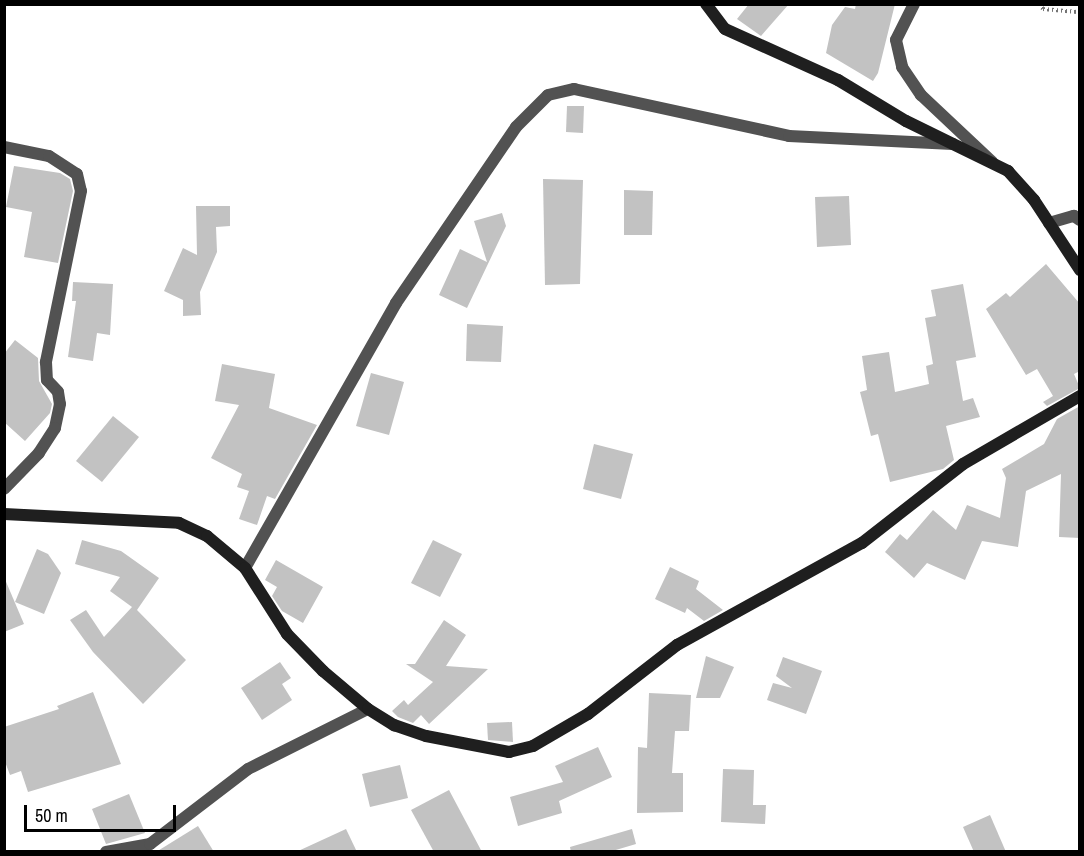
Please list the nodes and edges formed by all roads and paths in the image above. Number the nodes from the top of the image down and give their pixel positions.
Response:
1 (706, 4) edge
2 (914, 4) edge
3 (1039, 4) edge
4 (1080, 12) edge
5 (952, 144) junction
6 (4, 147) edge
7 (994, 165) junction
8 (1080, 220) edge
9 (1049, 223) junction
10 (1080, 270) edge
11 (1080, 396) edge
12 (4, 489) edge
13 (4, 514) edge
14 (245, 568) junction
15 (368, 709) junction
16 (106, 852) edge

1 - 5 street
2 - 7 street
3 - 4 path
5 - 7 street
5 - 14 street
6 - 12 street
7 - 9 street
8 - 9 street
9 - 10 street
11 - 15 street
13 - 14 street
14 - 15 street
15 - 16 street

